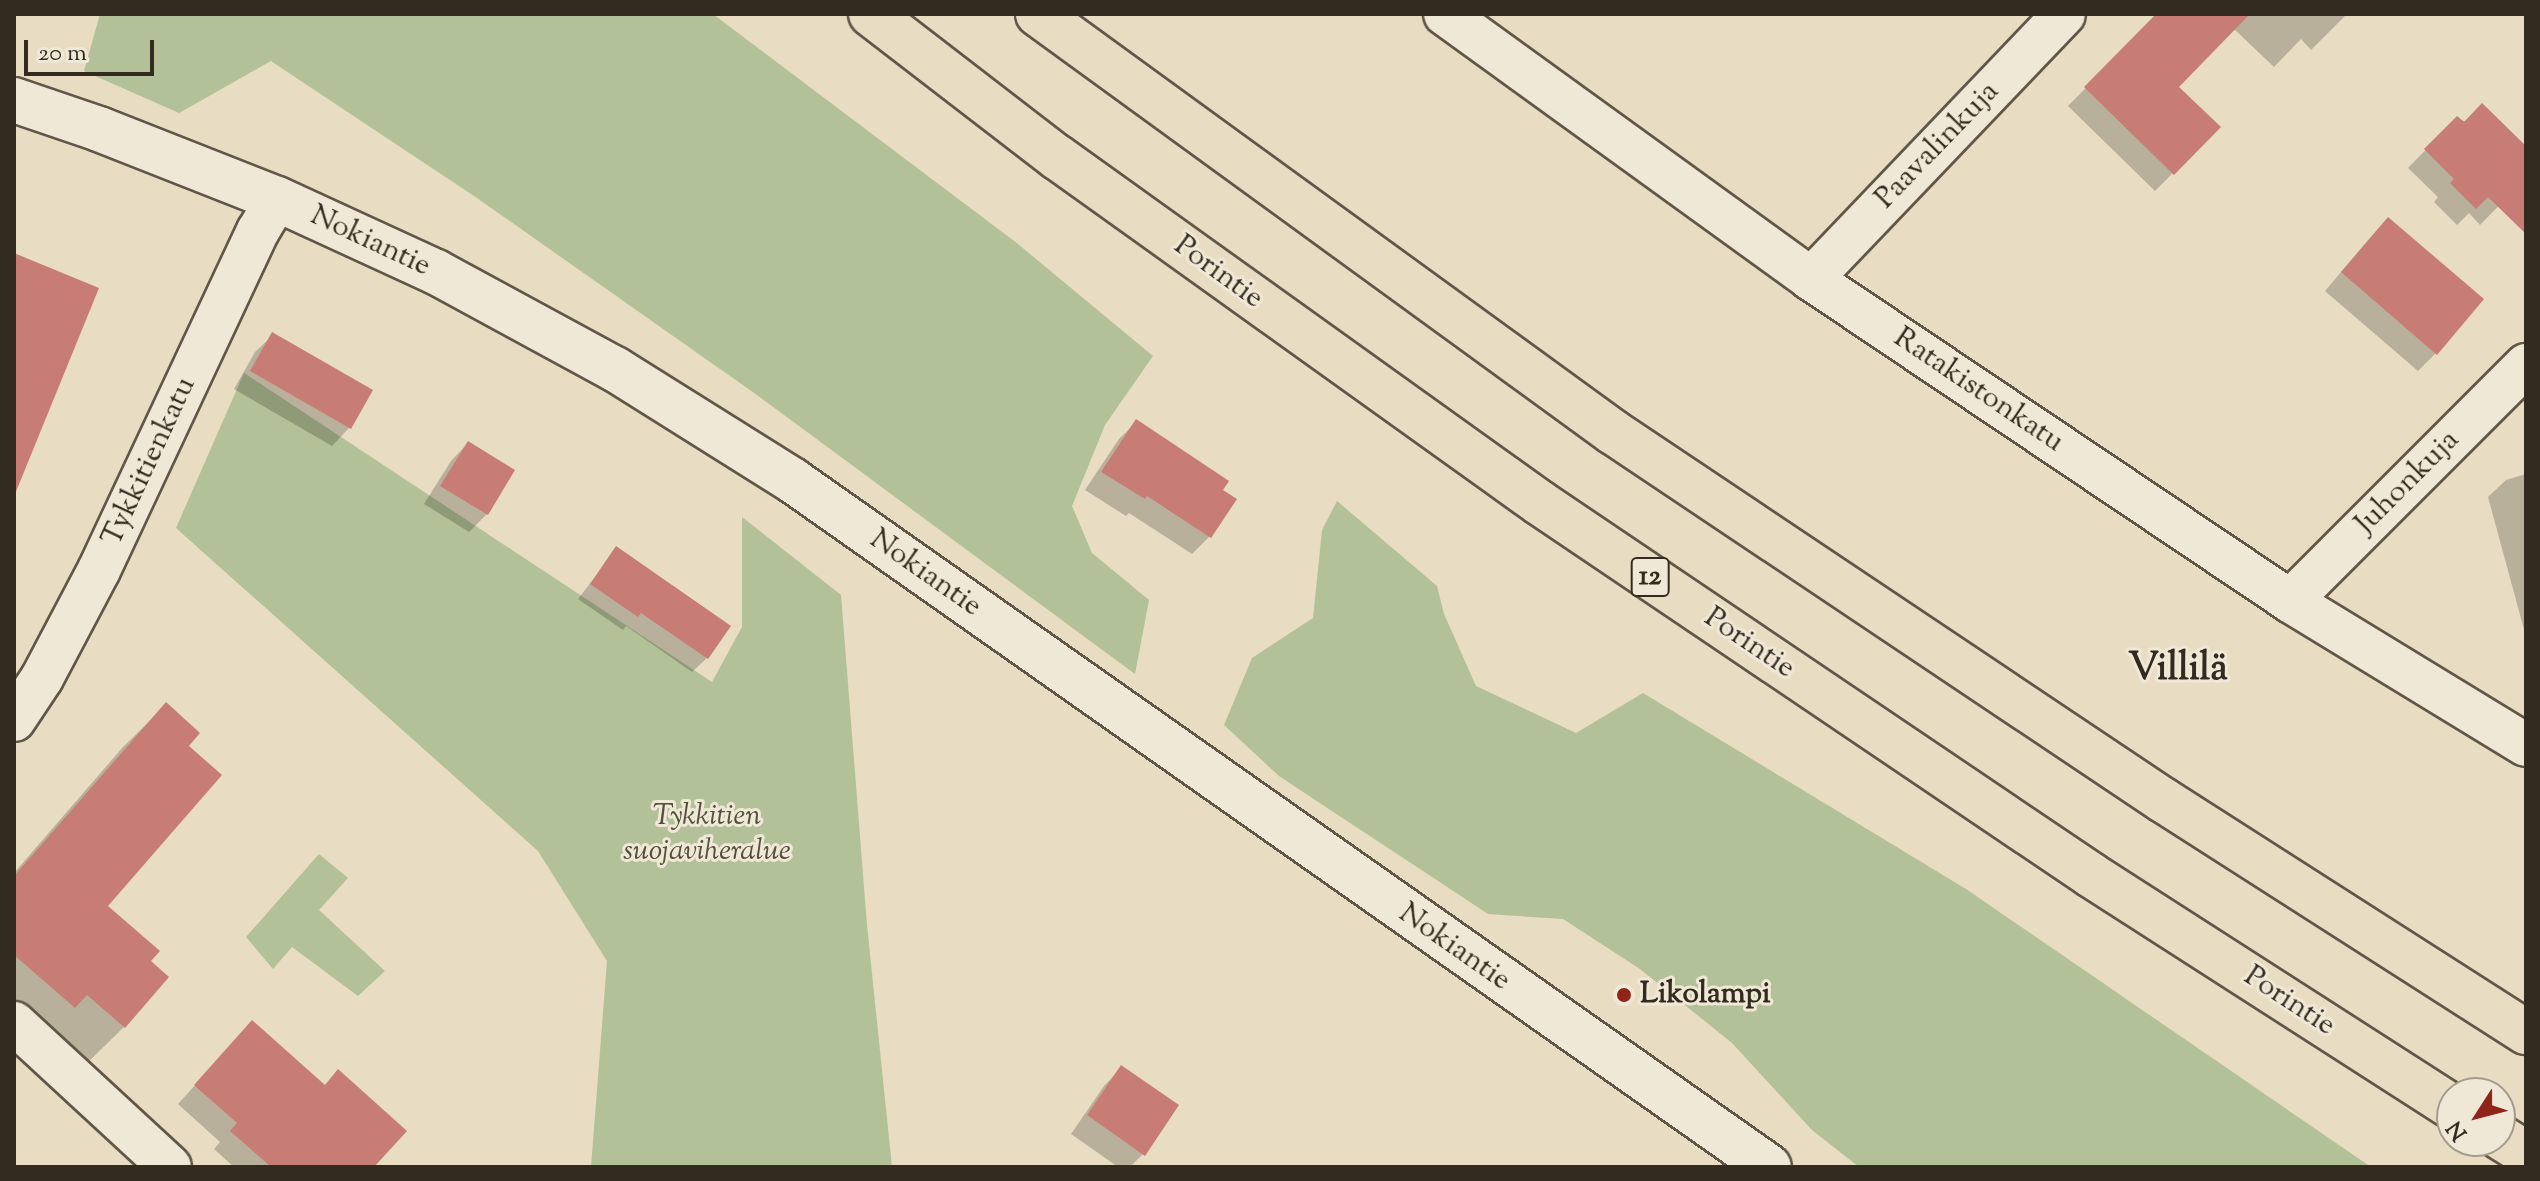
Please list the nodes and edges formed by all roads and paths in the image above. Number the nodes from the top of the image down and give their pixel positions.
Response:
1 (871, 14) edge
2 (1038, 14) edge
3 (1445, 14) edge
4 (2064, 14) edge
5 (14, 100) edge
6 (277, 199) junction
7 (1811, 279) junction
8 (2526, 365) edge
9 (2290, 601) junction
10 (14, 720) edge
11 (2526, 745) edge
12 (14, 1023) edge
13 (2526, 1032) edge
14 (2436, 1097) edge
15 (1767, 1166) edge
16 (170, 1167) edge

1 - 14 highway, Porintie / 12
2 - 13 highway
3 - 7 street, Ratakistonkatu
4 - 7 street, Paavalinkuja
5 - 6 main road, Nokiantie
6 - 10 street, Tykkitienkatu
6 - 15 main road, Nokiantie
7 - 9 street, Ratakistonkatu
8 - 9 street, Juhonkuja
9 - 11 street, Ratakistonkatu
12 - 16 street

